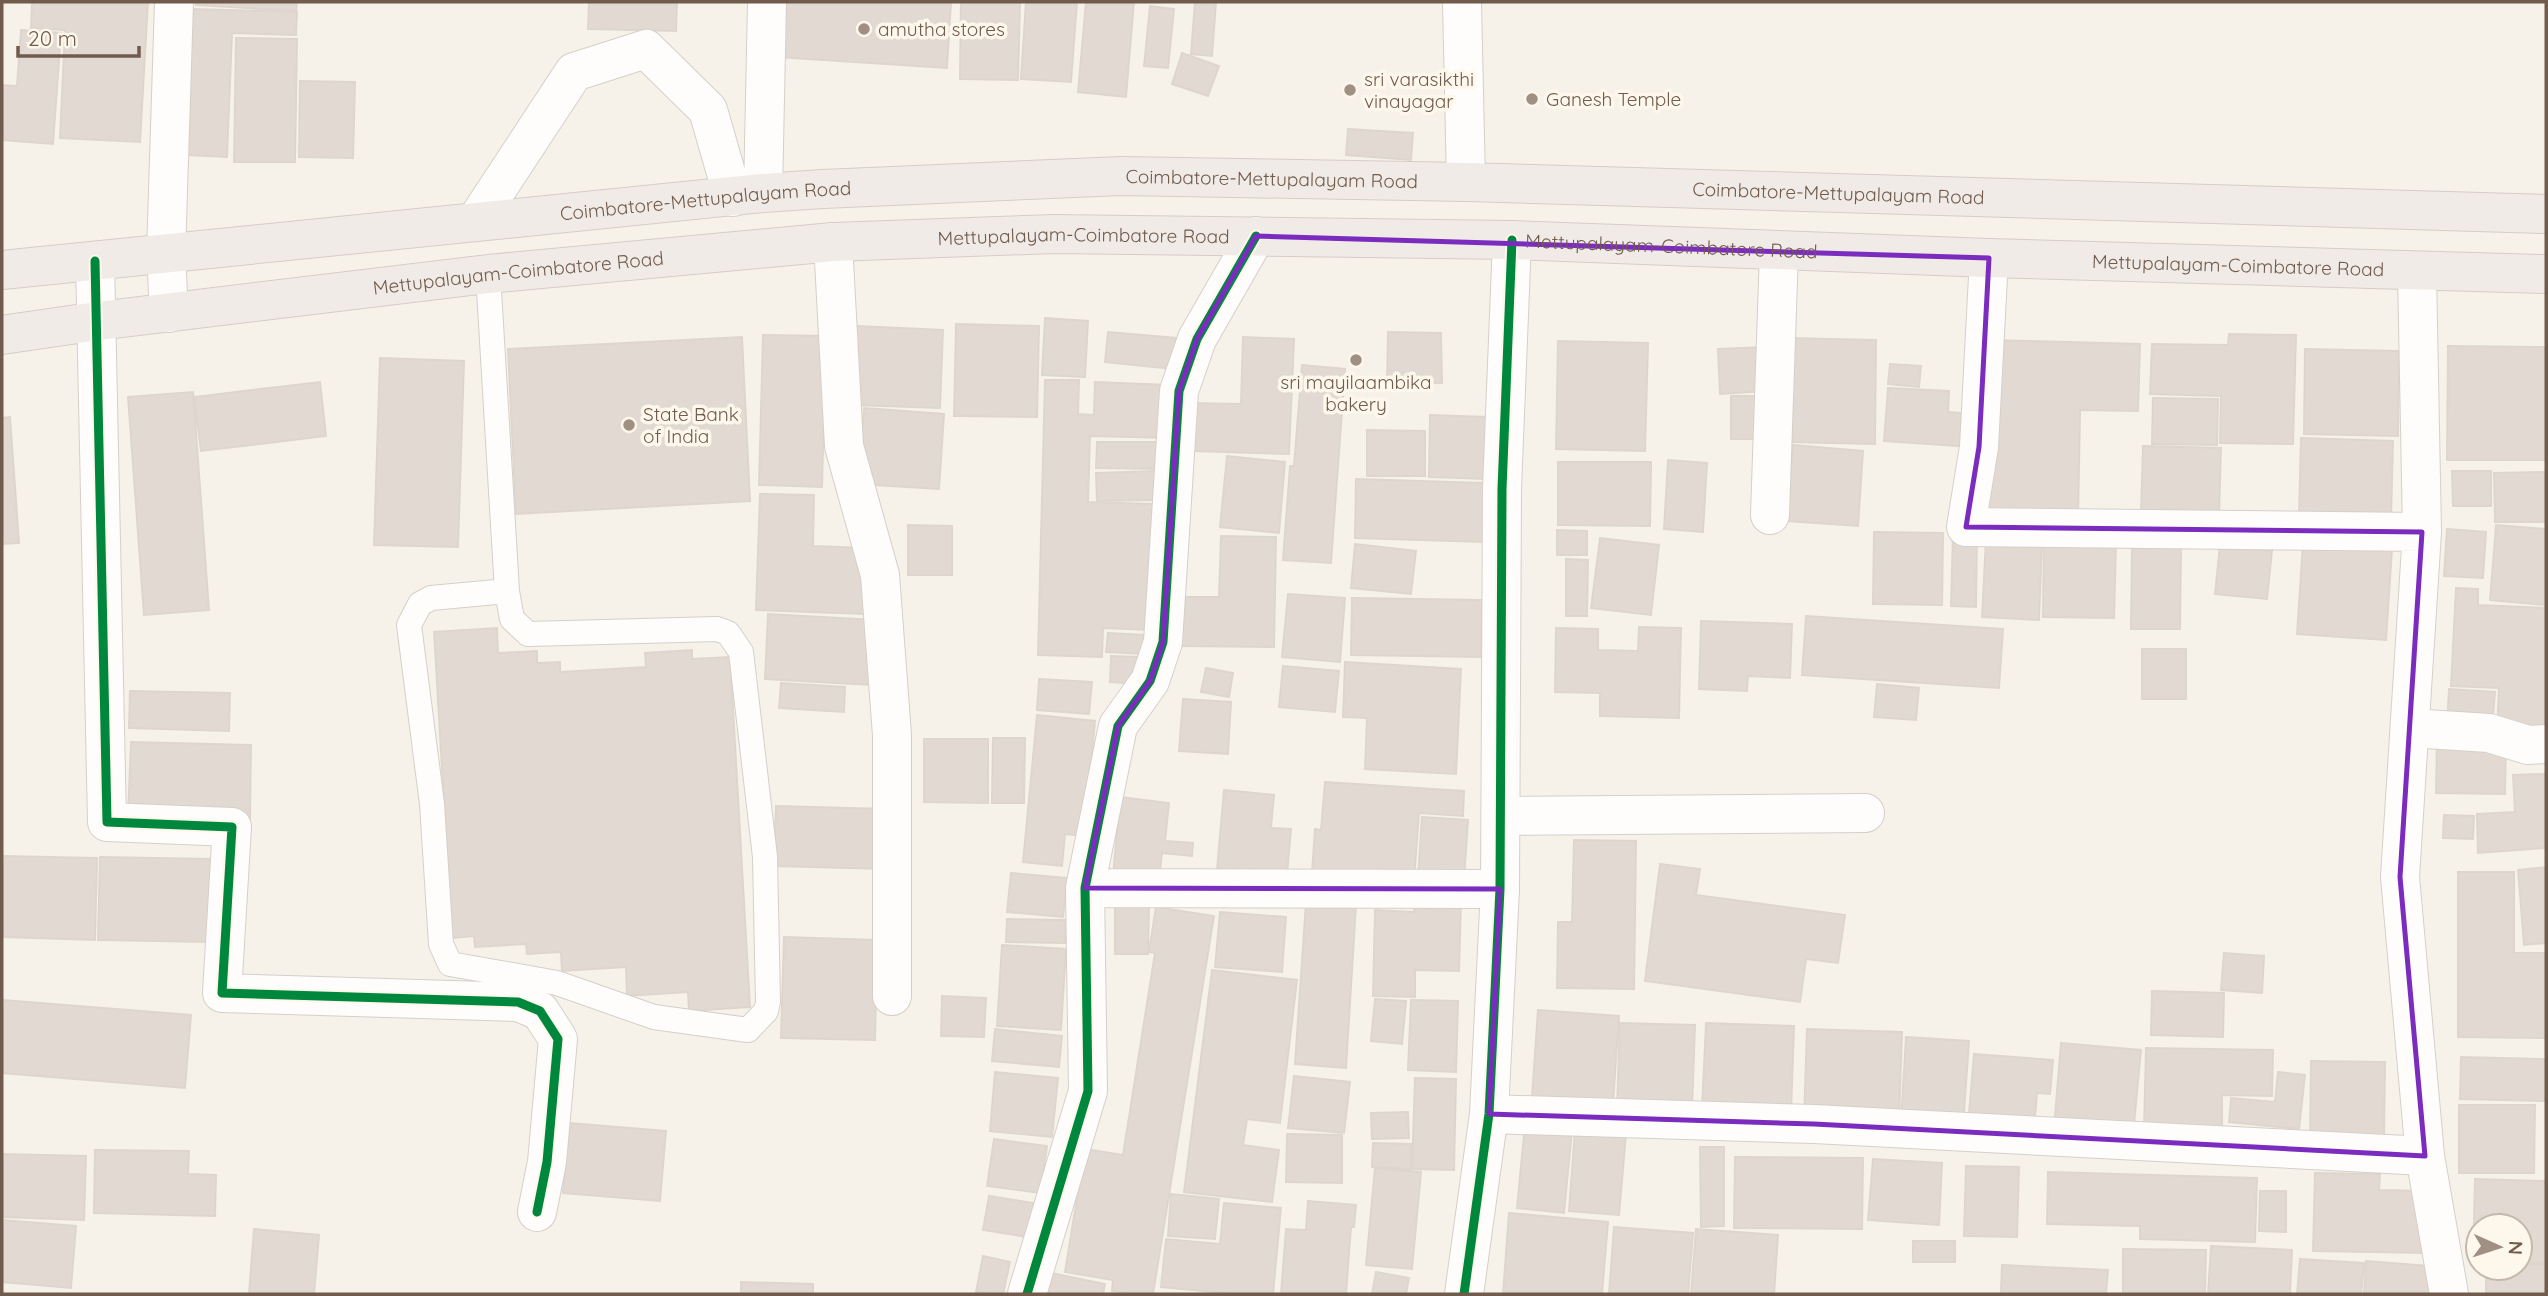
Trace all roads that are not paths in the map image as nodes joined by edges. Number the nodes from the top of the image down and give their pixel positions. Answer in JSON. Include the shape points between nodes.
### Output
{"nodes":[{"id":1,"x":174,"y":2,"type":"edge"},
{"id":2,"x":767,"y":2,"type":"edge"},
{"id":3,"x":1462,"y":2,"type":"edge"},
{"id":4,"x":1466,"y":182,"type":"junction"},
{"id":5,"x":748,"y":195,"type":"junction"},
{"id":6,"x":2546,"y":214,"type":"edge"},
{"id":7,"x":477,"y":221,"type":"junction"},
{"id":8,"x":1256,"y":236,"type":"junction"},
{"id":9,"x":1512,"y":240,"type":"junction"},
{"id":10,"x":833,"y":242,"type":"junction"},
{"id":11,"x":1779,"y":251,"type":"junction"},
{"id":12,"x":166,"y":254,"type":"junction"},
{"id":13,"x":1989,"y":258,"type":"junction"},
{"id":14,"x":95,"y":261,"type":"junction"},
{"id":15,"x":2,"y":270,"type":"edge"},
{"id":16,"x":2417,"y":271,"type":"junction"},
{"id":17,"x":488,"y":274,"type":"junction"},
{"id":18,"x":2546,"y":274,"type":"edge"},
{"id":19,"x":169,"y":313,"type":"junction"},
{"id":20,"x":97,"y":321,"type":"junction"},
{"id":21,"x":2,"y":335,"type":"edge"},
{"id":22,"x":1770,"y":515,"type":"dead end"},
{"id":23,"x":2422,"y":532,"type":"junction"},
{"id":24,"x":507,"y":591,"type":"junction"},
{"id":25,"x":2410,"y":728,"type":"junction"},
{"id":26,"x":2546,"y":744,"type":"edge"},
{"id":27,"x":1865,"y":813,"type":"dead end"},
{"id":28,"x":1501,"y":816,"type":"junction"},
{"id":29,"x":1085,"y":888,"type":"junction"},
{"id":30,"x":1500,"y":888,"type":"junction"},
{"id":31,"x":892,"y":996,"type":"dead end"},
{"id":32,"x":1489,"y":1114,"type":"junction"},
{"id":33,"x":2425,"y":1156,"type":"junction"},
{"id":34,"x":537,"y":1212,"type":"dead end"},
{"id":35,"x":1027,"y":1294,"type":"edge"},
{"id":36,"x":1464,"y":1294,"type":"edge"},
{"id":37,"x":2449,"y":1294,"type":"edge"}],
"edges":[{"from":1,"to":12,"type":"street"},
{"from":2,"to":5,"type":"street"},
{"from":3,"to":4,"type":"street"},
{"from":4,"to":5,"type":"highway","name":"Coimbatore-Mettupalayam Road","via":[[1121,176]]},
{"from":4,"to":6,"type":"highway","name":"Coimbatore-Mettupalayam Road"},
{"from":5,"to":7,"type":"highway","name":"Coimbatore-Mettupalayam Road"},
{"from":5,"to":7,"type":"street","via":[[709,110],[646,49],[574,72]]},
{"from":7,"to":12,"type":"highway","name":"Coimbatore-Mettupalayam Road"},
{"from":8,"to":9,"type":"highway","name":"Mettupalayam-Coimbatore Road"},
{"from":8,"to":10,"type":"highway","name":"Mettupalayam-Coimbatore Road","via":[[1054,234]]},
{"from":8,"to":29,"type":"street","via":[[1197,340],[1179,391],[1163,642],[1150,681],[1118,726]]},
{"from":9,"to":11,"type":"highway","name":"Mettupalayam-Coimbatore Road"},
{"from":9,"to":28,"type":"street","via":[[1502,489]]},
{"from":10,"to":17,"type":"highway","name":"Mettupalayam-Coimbatore Road"},
{"from":10,"to":31,"type":"street","via":[[844,446],[880,575],[892,735]]},
{"from":11,"to":13,"type":"highway","name":"Mettupalayam-Coimbatore Road"},
{"from":11,"to":22,"type":"street"},
{"from":12,"to":14,"type":"highway","name":"Coimbatore-Mettupalayam Road"},
{"from":12,"to":19,"type":"street"},
{"from":13,"to":16,"type":"highway","name":"Mettupalayam-Coimbatore Road"},
{"from":13,"to":23,"type":"street","via":[[1979,447],[1966,527]]},
{"from":14,"to":15,"type":"highway","name":"Coimbatore-Mettupalayam Road"},
{"from":14,"to":20,"type":"street"},
{"from":16,"to":18,"type":"highway","name":"Mettupalayam-Coimbatore Road"},
{"from":16,"to":23,"type":"street"},
{"from":17,"to":19,"type":"highway","name":"Mettupalayam-Coimbatore Road"},
{"from":17,"to":24,"type":"lane"},
{"from":19,"to":20,"type":"highway","name":"Mettupalayam-Coimbatore Road"},
{"from":20,"to":21,"type":"highway","name":"Mettupalayam-Coimbatore Road"},
{"from":20,"to":34,"type":"street","via":[[107,822],[232,827],[222,993],[518,1002],[540,1011],[558,1040],[547,1162]]},
{"from":23,"to":25,"type":"street"},
{"from":24,"to":24,"type":"lane","via":[[512,619],[528,634],[717,629],[736,642],[741,652],[765,857],[768,1002],[766,1011],[748,1030],[654,1017],[557,983],[450,964],[441,944],[432,804],[409,625],[420,604],[431,598]]},
{"from":25,"to":26,"type":"street","via":[[2489,733],[2528,745]]},
{"from":25,"to":33,"type":"street","via":[[2400,877]]},
{"from":27,"to":28,"type":"street"},
{"from":28,"to":30,"type":"street"},
{"from":29,"to":30,"type":"street"},
{"from":29,"to":35,"type":"street","via":[[1088,1091]]},
{"from":30,"to":32,"type":"street"},
{"from":32,"to":33,"type":"street","via":[[1814,1124]]},
{"from":32,"to":36,"type":"street"},
{"from":33,"to":37,"type":"street"}]}
